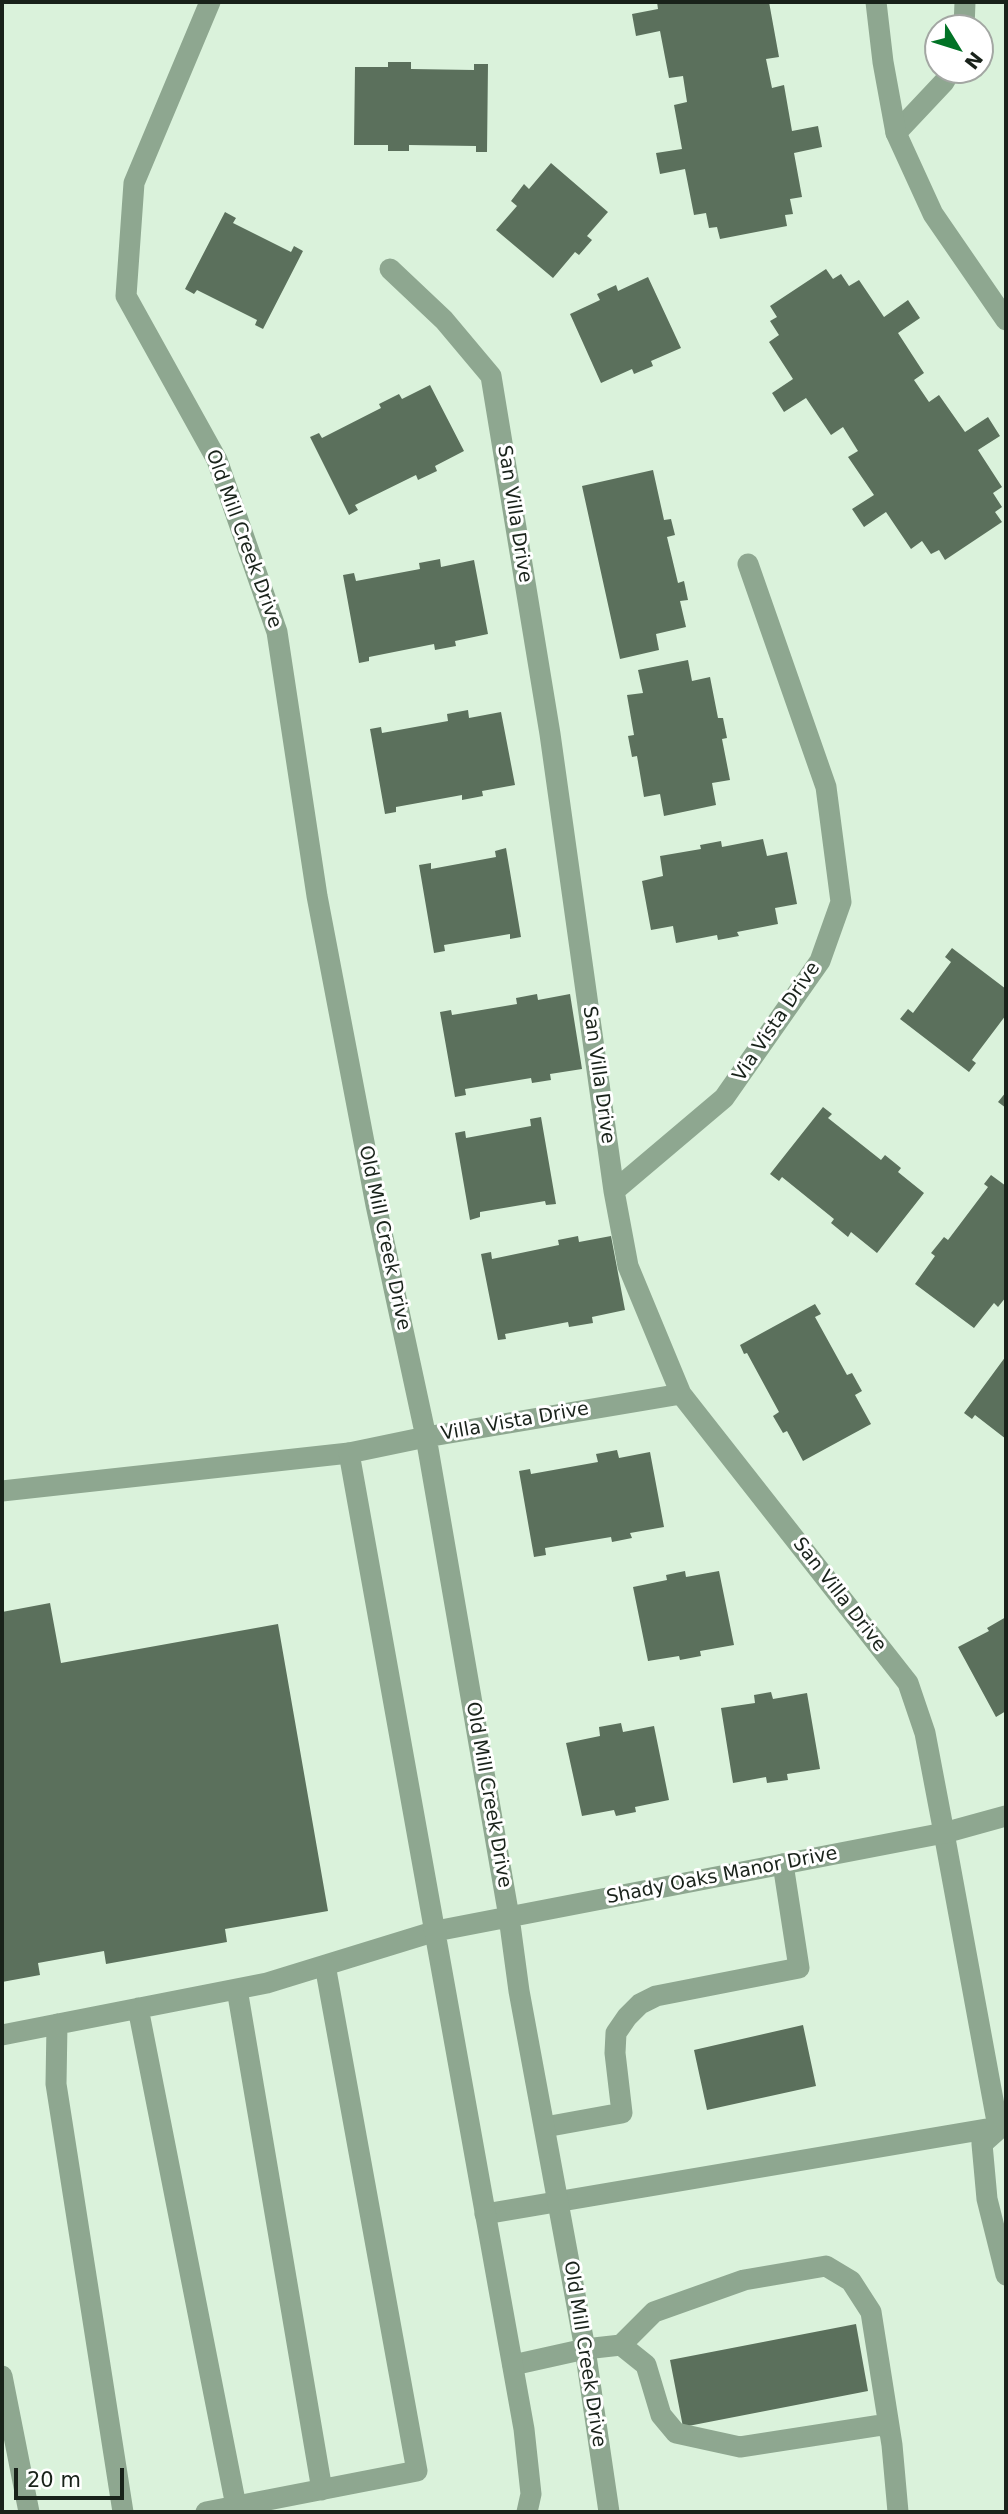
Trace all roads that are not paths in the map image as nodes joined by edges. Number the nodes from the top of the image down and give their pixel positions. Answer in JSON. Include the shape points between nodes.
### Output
{"nodes":[{"id":1,"x":210,"y":2,"type":"edge"},
{"id":2,"x":876,"y":2,"type":"edge"},
{"id":3,"x":942,"y":84,"type":"edge"},
{"id":4,"x":896,"y":133,"type":"junction"},
{"id":5,"x":390,"y":269,"type":"dead end"},
{"id":6,"x":1006,"y":320,"type":"edge"},
{"id":7,"x":748,"y":564,"type":"dead end"},
{"id":8,"x":614,"y":1191,"type":"junction"},
{"id":9,"x":681,"y":1394,"type":"junction"},
{"id":10,"x":426,"y":1437,"type":"junction"},
{"id":11,"x":349,"y":1453,"type":"junction"},
{"id":12,"x":2,"y":1491,"type":"edge"},
{"id":13,"x":1006,"y":1816,"type":"edge"},
{"id":14,"x":944,"y":1833,"type":"junction"},
{"id":15,"x":783,"y":1864,"type":"junction"},
{"id":16,"x":509,"y":1917,"type":"junction"},
{"id":17,"x":436,"y":1931,"type":"junction"},
{"id":18,"x":325,"y":1965,"type":"junction"},
{"id":19,"x":237,"y":1989,"type":"junction"},
{"id":20,"x":138,"y":2008,"type":"junction"},
{"id":21,"x":57,"y":2024,"type":"junction"},
{"id":22,"x":2,"y":2035,"type":"edge"},
{"id":23,"x":545,"y":2127,"type":"junction"},
{"id":24,"x":1002,"y":2127,"type":"edge"},
{"id":25,"x":558,"y":2201,"type":"junction"},
{"id":26,"x":485,"y":2214,"type":"junction"},
{"id":27,"x":1006,"y":2276,"type":"edge"},
{"id":28,"x":621,"y":2345,"type":"junction"},
{"id":29,"x":585,"y":2349,"type":"junction"},
{"id":30,"x":513,"y":2365,"type":"junction"},
{"id":31,"x":2,"y":2376,"type":"edge"},
{"id":32,"x":888,"y":2424,"type":"junction"},
{"id":33,"x":322,"y":2490,"type":"junction"},
{"id":34,"x":236,"y":2506,"type":"junction"},
{"id":35,"x":29,"y":2512,"type":"edge"},
{"id":36,"x":123,"y":2512,"type":"edge"},
{"id":37,"x":206,"y":2512,"type":"edge"},
{"id":38,"x":527,"y":2512,"type":"edge"},
{"id":39,"x":609,"y":2512,"type":"edge"},
{"id":40,"x":898,"y":2512,"type":"edge"}],
"edges":[{"from":1,"to":10,"type":"street","name":"Old Mill Creek Drive","via":[[134,183],[126,296],[217,460],[277,632],[320,910]]},
{"from":2,"to":4,"type":"street"},
{"from":3,"to":4,"type":"street"},
{"from":4,"to":6,"type":"street","via":[[933,214]]},
{"from":5,"to":8,"type":"street","name":"San Villa Drive","via":[[444,320],[491,376],[550,734]]},
{"from":7,"to":8,"type":"street","name":"Via Vista Drive","via":[[826,788],[841,902],[820,961],[724,1098]]},
{"from":8,"to":9,"type":"street","name":"San Villa Drive","via":[[628,1266]]},
{"from":9,"to":10,"type":"street","name":"Villa Vista Drive"},
{"from":9,"to":14,"type":"street","name":"San Villa Drive","via":[[908,1683],[925,1733]]},
{"from":10,"to":11,"type":"street","name":"Villa Vista Drive"},
{"from":10,"to":16,"type":"street","name":"Old Mill Creek Drive"},
{"from":11,"to":12,"type":"street","name":"Villa Vista Drive"},
{"from":11,"to":17,"type":"street"},
{"from":13,"to":14,"type":"street","name":"Shady Oaks Manor Drive"},
{"from":14,"to":15,"type":"street","name":"Shady Oaks Manor Drive"},
{"from":14,"to":24,"type":"street","name":"San Villa Drive"},
{"from":15,"to":16,"type":"street","name":"Shady Oaks Manor Drive"},
{"from":15,"to":23,"type":"street","via":[[799,1968],[656,1996],[640,2004],[616,2033],[622,2113]]},
{"from":16,"to":17,"type":"street","name":"Shady Oaks Manor Drive"},
{"from":16,"to":23,"type":"street","name":"Old Mill Creek Drive"},
{"from":17,"to":18,"type":"street","name":"Shady Oaks Manor Drive"},
{"from":17,"to":26,"type":"street"},
{"from":18,"to":19,"type":"street","name":"Shady Oaks Manor Drive"},
{"from":18,"to":33,"type":"street","via":[[417,2471]]},
{"from":19,"to":20,"type":"street","name":"Shady Oaks Manor Drive"},
{"from":19,"to":33,"type":"street"},
{"from":20,"to":21,"type":"street","name":"Shady Oaks Manor Drive"},
{"from":20,"to":34,"type":"street"},
{"from":21,"to":22,"type":"street","name":"Shady Oaks Manor Drive"},
{"from":21,"to":36,"type":"street","via":[[56,2084]]},
{"from":23,"to":25,"type":"street","name":"Old Mill Creek Drive"},
{"from":24,"to":25,"type":"street"},
{"from":24,"to":27,"type":"street","via":[[982,2144],[988,2199]]},
{"from":25,"to":26,"type":"street"},
{"from":25,"to":29,"type":"street","name":"Old Mill Creek Drive"},
{"from":26,"to":30,"type":"street"},
{"from":28,"to":29,"type":"street"},
{"from":28,"to":32,"type":"street","via":[[646,2365],[661,2415],[676,2433],[740,2447]]},
{"from":28,"to":32,"type":"street","via":[[654,2312],[744,2280],[827,2266],[851,2281],[871,2312]]},
{"from":29,"to":30,"type":"street"},
{"from":29,"to":39,"type":"street","name":"Old Mill Creek Drive"},
{"from":30,"to":38,"type":"street","via":[[531,2494]]},
{"from":31,"to":35,"type":"street"},
{"from":32,"to":40,"type":"street"},
{"from":33,"to":34,"type":"street"},
{"from":34,"to":37,"type":"street"}]}
